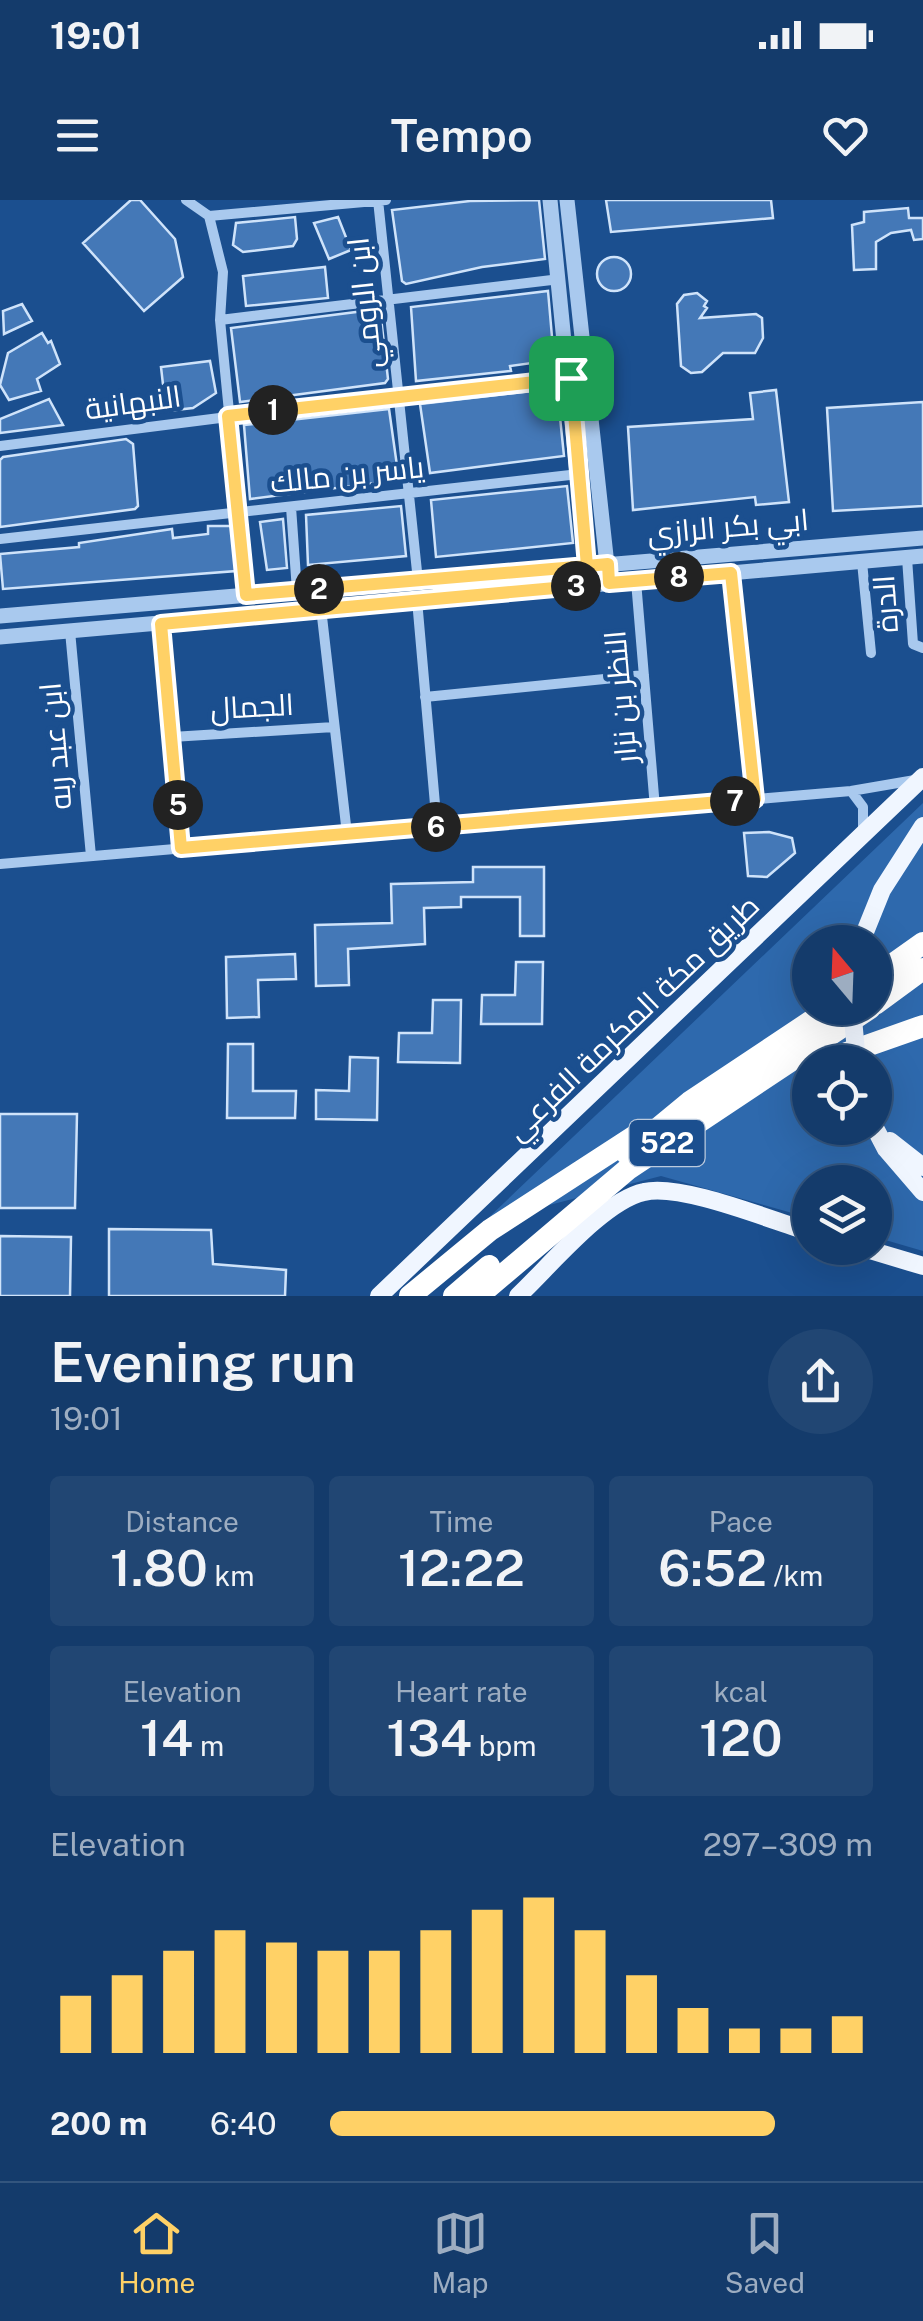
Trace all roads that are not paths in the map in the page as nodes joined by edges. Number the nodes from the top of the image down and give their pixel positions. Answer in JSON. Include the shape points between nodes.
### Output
{"nodes":[{"id":1,"x":186,"y":200,"type":"edge"},
{"id":2,"x":378,"y":200,"type":"edge"},
{"id":3,"x":386,"y":200,"type":"edge"},
{"id":4,"x":550,"y":200,"type":"edge"},
{"id":5,"x":567,"y":200,"type":"edge"},
{"id":6,"x":315,"y":204,"type":"edge"},
{"id":7,"x":208,"y":216,"type":"junction"},
{"id":8,"x":560,"y":279,"type":"junction"},
{"id":9,"x":389,"y":299,"type":"junction"},
{"id":10,"x":220,"y":320,"type":"junction"},
{"id":11,"x":571,"y":378,"type":"junction"},
{"id":12,"x":400,"y":395,"type":"junction"},
{"id":13,"x":228,"y":416,"type":"junction"},
{"id":14,"x":0,"y":446,"type":"edge"},
{"id":15,"x":580,"y":474,"type":"junction"},
{"id":16,"x":409,"y":494,"type":"junction"},
{"id":17,"x":291,"y":507,"type":"junction"},
{"id":18,"x":237,"y":513,"type":"junction"},
{"id":19,"x":923,"y":538,"type":"edge"},
{"id":20,"x":0,"y":539,"type":"edge"},
{"id":21,"x":915,"y":557,"type":"edge"},
{"id":22,"x":862,"y":562,"type":"junction"},
{"id":23,"x":608,"y":564,"type":"junction"},
{"id":24,"x":587,"y":566,"type":"junction"},
{"id":25,"x":731,"y":573,"type":"junction"},
{"id":26,"x":418,"y":580,"type":"junction"},
{"id":27,"x":636,"y":581,"type":"junction"},
{"id":28,"x":609,"y":583,"type":"junction"},
{"id":29,"x":588,"y":585,"type":"junction"},
{"id":30,"x":296,"y":591,"type":"junction"},
{"id":31,"x":246,"y":595,"type":"junction"},
{"id":32,"x":416,"y":600,"type":"junction"},
{"id":33,"x":321,"y":608,"type":"junction"},
{"id":34,"x":0,"y":616,"type":"edge"},
{"id":35,"x":161,"y":624,"type":"junction"},
{"id":36,"x":70,"y":630,"type":"junction"},
{"id":37,"x":0,"y":637,"type":"edge"},
{"id":38,"x":919,"y":647,"type":"edge"},
{"id":39,"x":871,"y":653,"type":"dead end"},
{"id":40,"x":644,"y":675,"type":"junction"},
{"id":41,"x":425,"y":697,"type":"junction"},
{"id":42,"x":334,"y":727,"type":"junction"},
{"id":43,"x":172,"y":737,"type":"junction"},
{"id":44,"x":922,"y":778,"type":"edge"},
{"id":45,"x":850,"y":791,"type":"junction"},
{"id":46,"x":755,"y":799,"type":"junction"},
{"id":47,"x":655,"y":808,"type":"junction"},
{"id":48,"x":437,"y":826,"type":"junction"},
{"id":49,"x":923,"y":826,"type":"edge"},
{"id":50,"x":346,"y":834,"type":"junction"},
{"id":51,"x":858,"y":840,"type":"junction"},
{"id":52,"x":181,"y":848,"type":"junction"},
{"id":53,"x":0,"y":850,"type":"edge"},
{"id":54,"x":91,"y":856,"type":"junction"},
{"id":55,"x":1,"y":864,"type":"edge"},
{"id":56,"x":868,"y":925,"type":"edge"},
{"id":57,"x":923,"y":943,"type":"edge"},
{"id":58,"x":892,"y":964,"type":"edge"},
{"id":59,"x":923,"y":968,"type":"edge"},
{"id":60,"x":892,"y":991,"type":"edge"},
{"id":61,"x":805,"y":1025,"type":"edge"},
{"id":62,"x":843,"y":1025,"type":"edge"},
{"id":63,"x":923,"y":1026,"type":"edge"},
{"id":64,"x":869,"y":1045,"type":"edge"},
{"id":65,"x":764,"y":1052,"type":"junction"},
{"id":66,"x":792,"y":1071,"type":"edge"},
{"id":67,"x":754,"y":1083,"type":"junction"},
{"id":68,"x":892,"y":1142,"type":"edge"},
{"id":69,"x":884,"y":1145,"type":"edge"},
{"id":70,"x":923,"y":1167,"type":"edge"},
{"id":71,"x":923,"y":1192,"type":"edge"},
{"id":72,"x":792,"y":1227,"type":"edge"},
{"id":73,"x":522,"y":1256,"type":"junction"},
{"id":74,"x":892,"y":1257,"type":"edge"},
{"id":75,"x":923,"y":1266,"type":"edge"},
{"id":76,"x":379,"y":1296,"type":"edge"},
{"id":77,"x":410,"y":1296,"type":"edge"},
{"id":78,"x":454,"y":1296,"type":"edge"},
{"id":79,"x":478,"y":1296,"type":"edge"},
{"id":80,"x":486,"y":1296,"type":"edge"},
{"id":81,"x":518,"y":1296,"type":"edge"}],
"edges":[{"from":1,"to":7,"type":"street"},
{"from":2,"to":3,"type":"street"},
{"from":2,"to":6,"type":"street"},
{"from":2,"to":9,"type":"street","name":"ابن الرومي"},
{"from":4,"to":8,"type":"street"},
{"from":5,"to":23,"type":"street"},
{"from":6,"to":7,"type":"street"},
{"from":7,"to":10,"type":"street","via":[[222,260]]},
{"from":8,"to":9,"type":"street"},
{"from":8,"to":11,"type":"street"},
{"from":9,"to":10,"type":"street"},
{"from":9,"to":12,"type":"street","name":"ابن الرومي"},
{"from":10,"to":13,"type":"street"},
{"from":11,"to":12,"type":"street","name":"النبهانية"},
{"from":11,"to":15,"type":"street"},
{"from":12,"to":13,"type":"street","name":"النبهانية"},
{"from":12,"to":16,"type":"street","name":"ابن الرومي"},
{"from":13,"to":14,"type":"street","name":"النبهانية"},
{"from":13,"to":18,"type":"street"},
{"from":15,"to":16,"type":"street","name":"ياسر بن مالك"},
{"from":15,"to":24,"type":"street"},
{"from":16,"to":17,"type":"street","name":"ياسر بن مالك"},
{"from":16,"to":26,"type":"street","name":"ابن الرومي"},
{"from":17,"to":18,"type":"street","name":"ياسر بن مالك"},
{"from":17,"to":30,"type":"street"},
{"from":18,"to":20,"type":"street","name":"ياسر بن مالك"},
{"from":18,"to":31,"type":"street"},
{"from":19,"to":23,"type":"street","name":"ابي بكر الرازي"},
{"from":21,"to":22,"type":"street","name":"ابي بكر الرازي"},
{"from":21,"to":38,"type":"street","name":"الدرة"},
{"from":22,"to":25,"type":"street","name":"ابي بكر الرازي"},
{"from":22,"to":39,"type":"street"},
{"from":23,"to":24,"type":"street","name":"ابي بكر الرازي"},
{"from":23,"to":28,"type":"street"},
{"from":24,"to":26,"type":"street","name":"ابي بكر الرازي"},
{"from":24,"to":29,"type":"street"},
{"from":25,"to":27,"type":"street","name":"ابي بكر الرازي"},
{"from":25,"to":46,"type":"street"},
{"from":26,"to":30,"type":"street","name":"ابي بكر الرازي"},
{"from":27,"to":28,"type":"street","name":"ابي بكر الرازي"},
{"from":27,"to":40,"type":"street","name":"النظر بن نزار"},
{"from":28,"to":29,"type":"street","name":"ابي بكر الرازي"},
{"from":29,"to":32,"type":"street","name":"ابي بكر الرازي"},
{"from":30,"to":31,"type":"street","name":"ابي بكر الرازي"},
{"from":31,"to":34,"type":"street","name":"ابي بكر الرازي"},
{"from":32,"to":33,"type":"street","name":"ابي بكر الرازي"},
{"from":32,"to":41,"type":"street"},
{"from":33,"to":35,"type":"street","name":"ابي بكر الرازي"},
{"from":33,"to":42,"type":"street"},
{"from":35,"to":36,"type":"street","name":"ابي بكر الرازي"},
{"from":35,"to":43,"type":"street"},
{"from":36,"to":37,"type":"street","name":"ابي بكر الرازي"},
{"from":36,"to":54,"type":"street","name":"ابن عبد ربه"},
{"from":40,"to":41,"type":"street"},
{"from":40,"to":47,"type":"street","name":"النظر بن نزار"},
{"from":41,"to":48,"type":"street"},
{"from":42,"to":43,"type":"street","name":"الجمال"},
{"from":42,"to":50,"type":"street"},
{"from":43,"to":52,"type":"street"},
{"from":44,"to":45,"type":"street"},
{"from":44,"to":51,"type":"main road","name":"طريق مكة المكرمة الفرعي"},
{"from":45,"to":46,"type":"street"},
{"from":45,"to":51,"type":"street","via":[[865,814]]},
{"from":46,"to":47,"type":"street"},
{"from":47,"to":48,"type":"street"},
{"from":48,"to":50,"type":"street"},
{"from":49,"to":56,"type":"main road"},
{"from":50,"to":52,"type":"street"},
{"from":51,"to":76,"type":"main road","name":"طريق مكة المكرمة الفرعي"},
{"from":52,"to":54,"type":"street"},
{"from":53,"to":55,"type":"street"},
{"from":54,"to":55,"type":"street"},
{"from":57,"to":58,"type":"highway"},
{"from":59,"to":60,"type":"highway","number":"522"},
{"from":61,"to":65,"type":"highway","number":"522"},
{"from":62,"to":67,"type":"highway","number":"522"},
{"from":63,"to":64,"type":"highway"},
{"from":65,"to":77,"type":"highway","via":[[490,1230]]},
{"from":65,"to":78,"type":"highway","number":"522","via":[[690,1102]]},
{"from":66,"to":67,"type":"highway"},
{"from":67,"to":73,"type":"highway","number":"522","via":[[628,1170]]},
{"from":68,"to":70,"type":"main road"},
{"from":69,"to":71,"type":"main road"},
{"from":72,"to":81,"type":"main road","via":[[669,1189],[642,1192],[614,1205]]},
{"from":73,"to":79,"type":"highway","number":"522"},
{"from":73,"to":80,"type":"highway"},
{"from":74,"to":75,"type":"main road"}]}
